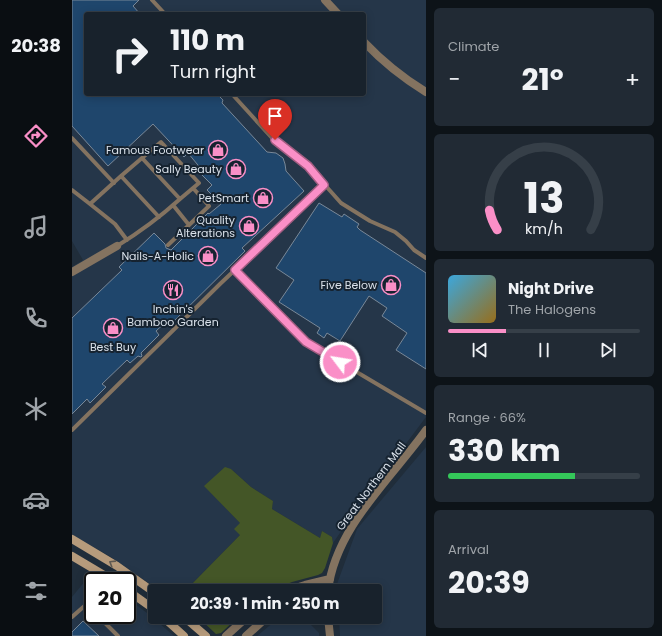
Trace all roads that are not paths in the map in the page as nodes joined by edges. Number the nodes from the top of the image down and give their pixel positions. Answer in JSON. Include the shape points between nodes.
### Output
{"nodes":[{"id":1,"x":152,"y":0,"type":"edge"},
{"id":2,"x":325,"y":0,"type":"edge"},
{"id":3,"x":163,"y":12,"type":"edge"},
{"id":4,"x":336,"y":12,"type":"edge"},
{"id":5,"x":366,"y":44,"type":"edge"},
{"id":6,"x":426,"y":92,"type":"edge"},
{"id":7,"x":234,"y":96,"type":"edge"},
{"id":8,"x":72,"y":138,"type":"edge"},
{"id":9,"x":142,"y":158,"type":"junction"},
{"id":10,"x":121,"y":176,"type":"junction"},
{"id":11,"x":114,"y":183,"type":"junction"},
{"id":12,"x":324,"y":185,"type":"junction"},
{"id":13,"x":193,"y":188,"type":"junction"},
{"id":14,"x":72,"y":190,"type":"edge"},
{"id":15,"x":180,"y":199,"type":"junction"},
{"id":16,"x":90,"y":204,"type":"junction"},
{"id":17,"x":173,"y":205,"type":"junction"},
{"id":18,"x":159,"y":217,"type":"junction"},
{"id":19,"x":189,"y":225,"type":"junction"},
{"id":20,"x":127,"y":240,"type":"junction"},
{"id":21,"x":168,"y":245,"type":"dead end"},
{"id":22,"x":117,"y":246,"type":"joint"},
{"id":23,"x":426,"y":258,"type":"edge"},
{"id":24,"x":235,"y":270,"type":"junction"},
{"id":25,"x":72,"y":272,"type":"edge"},
{"id":26,"x":426,"y":413,"type":"edge"},
{"id":27,"x":72,"y":430,"type":"edge"},
{"id":28,"x":426,"y":430,"type":"edge"},
{"id":29,"x":72,"y":539,"type":"edge"},
{"id":30,"x":72,"y":556,"type":"edge"},
{"id":31,"x":95,"y":572,"type":"edge"},
{"id":32,"x":330,"y":579,"type":"junction"},
{"id":33,"x":309,"y":584,"type":"edge"},
{"id":34,"x":329,"y":584,"type":"edge"},
{"id":35,"x":148,"y":588,"type":"edge"},
{"id":36,"x":136,"y":596,"type":"edge"},
{"id":37,"x":148,"y":605,"type":"edge"},
{"id":38,"x":84,"y":607,"type":"edge"},
{"id":39,"x":72,"y":617,"type":"edge"},
{"id":40,"x":106,"y":624,"type":"edge"},
{"id":41,"x":171,"y":624,"type":"edge"},
{"id":42,"x":192,"y":624,"type":"edge"},
{"id":43,"x":239,"y":624,"type":"edge"},
{"id":44,"x":259,"y":624,"type":"edge"},
{"id":45,"x":329,"y":624,"type":"edge"},
{"id":46,"x":118,"y":636,"type":"edge"},
{"id":47,"x":184,"y":636,"type":"edge"},
{"id":48,"x":206,"y":636,"type":"edge"},
{"id":49,"x":226,"y":636,"type":"edge"},
{"id":50,"x":246,"y":636,"type":"edge"},
{"id":51,"x":330,"y":636,"type":"edge"}],
"edges":[{"from":1,"to":3,"type":"lane"},
{"from":2,"to":4,"type":"street"},
{"from":5,"to":6,"type":"street","via":[[395,71]]},
{"from":7,"to":12,"type":"lane","via":[[275,140],[308,166]]},
{"from":8,"to":11,"type":"lane"},
{"from":9,"to":10,"type":"lane"},
{"from":9,"to":13,"type":"lane","via":[[161,142],[199,182]]},
{"from":9,"to":15,"type":"lane"},
{"from":10,"to":11,"type":"lane"},
{"from":10,"to":18,"type":"lane"},
{"from":11,"to":16,"type":"lane"},
{"from":12,"to":23,"type":"lane","via":[[341,203],[370,221],[395,232]]},
{"from":12,"to":24,"type":"lane"},
{"from":13,"to":15,"type":"lane"},
{"from":13,"to":19,"type":"lane","via":[[209,206]]},
{"from":14,"to":16,"type":"lane"},
{"from":15,"to":17,"type":"lane"},
{"from":16,"to":20,"type":"lane","via":[[115,224]]},
{"from":17,"to":18,"type":"lane"},
{"from":17,"to":19,"type":"lane"},
{"from":18,"to":20,"type":"lane"},
{"from":19,"to":21,"type":"lane"},
{"from":20,"to":22,"type":"lane"},
{"from":22,"to":25,"type":"street"},
{"from":24,"to":26,"type":"lane","via":[[306,342]]},
{"from":24,"to":27,"type":"lane"},
{"from":28,"to":32,"type":"street","name":"Great Northern Mall","via":[[354,524],[338,552]]},
{"from":35,"to":29,"type":"street","one_way":true},
{"from":30,"to":31,"type":"street"},
{"from":32,"to":33,"type":"street"},
{"from":32,"to":34,"type":"street","name":"Great Northern Mall"},
{"from":36,"to":37,"type":"street"},
{"from":38,"to":39,"type":"lane"},
{"from":40,"to":46,"type":"lane"},
{"from":41,"to":47,"type":"street"},
{"from":42,"to":48,"type":"street"},
{"from":43,"to":49,"type":"street"},
{"from":44,"to":50,"type":"street"},
{"from":45,"to":51,"type":"street"}]}
